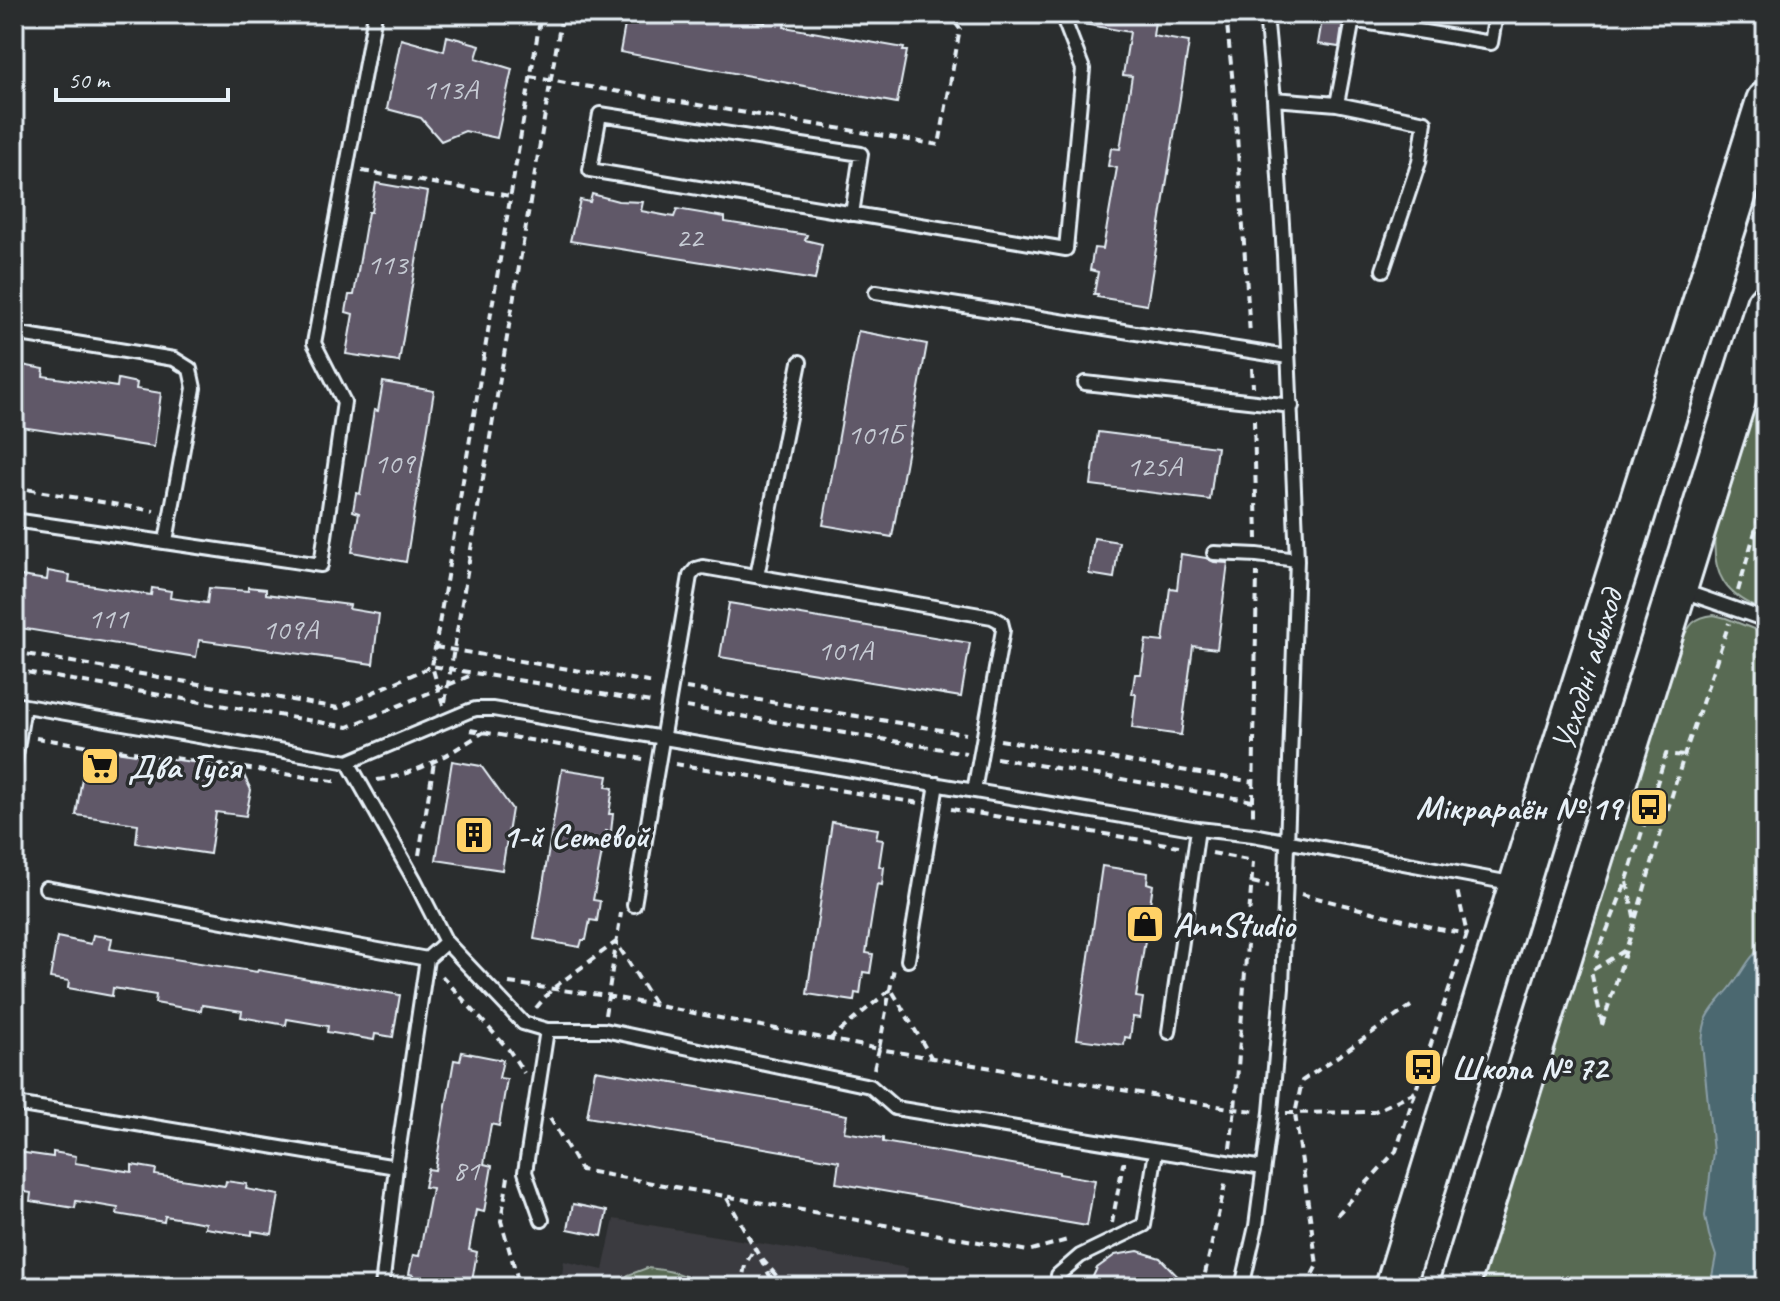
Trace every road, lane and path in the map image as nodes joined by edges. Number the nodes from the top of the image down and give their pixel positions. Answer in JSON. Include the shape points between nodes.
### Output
{"nodes":[{"id":1,"x":375,"y":14,"type":"edge"},
{"id":2,"x":541,"y":14,"type":"edge"},
{"id":3,"x":562,"y":14,"type":"edge"},
{"id":4,"x":949,"y":14,"type":"edge"},
{"id":5,"x":1065,"y":14,"type":"edge"},
{"id":6,"x":1266,"y":14,"type":"edge"},
{"id":7,"x":1496,"y":14,"type":"edge"},
{"id":8,"x":1353,"y":17,"type":"edge"},
{"id":9,"x":530,"y":77,"type":"junction"},
{"id":10,"x":551,"y":81,"type":"junction"},
{"id":11,"x":1274,"y":99,"type":"junction"},
{"id":12,"x":1766,"y":101,"type":"edge"},
{"id":13,"x":1337,"y":104,"type":"junction"},
{"id":14,"x":347,"y":168,"type":"junction"},
{"id":15,"x":510,"y":196,"type":"junction"},
{"id":16,"x":852,"y":214,"type":"junction"},
{"id":17,"x":1383,"y":270,"type":"dead end"},
{"id":18,"x":876,"y":292,"type":"dead end"},
{"id":19,"x":1766,"y":304,"type":"edge"},
{"id":20,"x":14,"y":333,"type":"edge"},
{"id":21,"x":1288,"y":357,"type":"junction"},
{"id":22,"x":800,"y":362,"type":"dead end"},
{"id":23,"x":1085,"y":383,"type":"dead end"},
{"id":24,"x":1292,"y":406,"type":"junction"},
{"id":25,"x":14,"y":487,"type":"edge"},
{"id":26,"x":1766,"y":493,"type":"edge"},
{"id":27,"x":171,"y":514,"type":"junction"},
{"id":28,"x":14,"y":520,"type":"edge"},
{"id":29,"x":166,"y":541,"type":"junction"},
{"id":30,"x":1214,"y":553,"type":"dead end"},
{"id":31,"x":1297,"y":560,"type":"junction"},
{"id":32,"x":757,"y":576,"type":"junction"},
{"id":33,"x":1676,"y":588,"type":"junction"},
{"id":34,"x":1737,"y":598,"type":"dead end"},
{"id":35,"x":1730,"y":619,"type":"dead end"},
{"id":36,"x":1766,"y":620,"type":"edge"},
{"id":37,"x":435,"y":647,"type":"junction"},
{"id":38,"x":454,"y":650,"type":"junction"},
{"id":39,"x":14,"y":652,"type":"edge"},
{"id":40,"x":432,"y":666,"type":"junction"},
{"id":41,"x":451,"y":669,"type":"junction"},
{"id":42,"x":14,"y":670,"type":"edge"},
{"id":43,"x":477,"y":673,"type":"junction"},
{"id":44,"x":448,"y":684,"type":"junction"},
{"id":45,"x":671,"y":685,"type":"junction"},
{"id":46,"x":438,"y":688,"type":"junction"},
{"id":47,"x":655,"y":703,"type":"dead end"},
{"id":48,"x":19,"y":705,"type":"edge"},
{"id":49,"x":677,"y":706,"type":"dead end"},
{"id":50,"x":463,"y":728,"type":"dead end"},
{"id":51,"x":484,"y":732,"type":"junction"},
{"id":52,"x":20,"y":735,"type":"junction"},
{"id":53,"x":976,"y":736,"type":"dead end"},
{"id":54,"x":662,"y":737,"type":"junction"},
{"id":55,"x":996,"y":739,"type":"dead end"},
{"id":56,"x":972,"y":754,"type":"dead end"},
{"id":57,"x":1684,"y":756,"type":"junction"},
{"id":58,"x":993,"y":757,"type":"dead end"},
{"id":59,"x":658,"y":761,"type":"junction"},
{"id":60,"x":348,"y":762,"type":"junction"},
{"id":61,"x":434,"y":762,"type":"junction"},
{"id":62,"x":14,"y":767,"type":"edge"},
{"id":63,"x":359,"y":782,"type":"junction"},
{"id":64,"x":1254,"y":782,"type":"dead end"},
{"id":65,"x":937,"y":784,"type":"junction"},
{"id":66,"x":974,"y":791,"type":"junction"},
{"id":67,"x":933,"y":806,"type":"junction"},
{"id":68,"x":1253,"y":826,"type":"dead end"},
{"id":69,"x":1198,"y":829,"type":"junction"},
{"id":70,"x":1288,"y":841,"type":"junction"},
{"id":71,"x":1196,"y":849,"type":"junction"},
{"id":72,"x":1627,"y":880,"type":"junction"},
{"id":73,"x":415,"y":881,"type":"junction"},
{"id":74,"x":1252,"y":882,"type":"junction"},
{"id":75,"x":1455,"y":883,"type":"dead end"},
{"id":76,"x":1519,"y":885,"type":"junction"},
{"id":77,"x":46,"y":888,"type":"dead end"},
{"id":78,"x":1275,"y":888,"type":"dead end"},
{"id":79,"x":1299,"y":894,"type":"dead end"},
{"id":80,"x":634,"y":905,"type":"dead end"},
{"id":81,"x":1635,"y":923,"type":"junction"},
{"id":82,"x":1467,"y":934,"type":"junction"},
{"id":83,"x":1480,"y":936,"type":"dead end"},
{"id":84,"x":446,"y":942,"type":"junction"},
{"id":85,"x":1628,"y":948,"type":"junction"},
{"id":86,"x":427,"y":959,"type":"junction"},
{"id":87,"x":908,"y":960,"type":"dead end"},
{"id":88,"x":1582,"y":968,"type":"dead end"},
{"id":89,"x":1591,"y":971,"type":"junction"},
{"id":90,"x":481,"y":979,"type":"junction"},
{"id":91,"x":552,"y":989,"type":"junction"},
{"id":92,"x":656,"y":1006,"type":"junction"},
{"id":93,"x":1411,"y":1006,"type":"dead end"},
{"id":94,"x":523,"y":1023,"type":"junction"},
{"id":95,"x":547,"y":1030,"type":"junction"},
{"id":96,"x":1169,"y":1032,"type":"dead end"},
{"id":97,"x":829,"y":1040,"type":"junction"},
{"id":98,"x":879,"y":1049,"type":"junction"},
{"id":99,"x":932,"y":1059,"type":"junction"},
{"id":100,"x":870,"y":1086,"type":"junction"},
{"id":101,"x":1415,"y":1092,"type":"junction"},
{"id":102,"x":537,"y":1096,"type":"junction"},
{"id":103,"x":16,"y":1104,"type":"edge"},
{"id":104,"x":1235,"y":1109,"type":"junction"},
{"id":105,"x":1259,"y":1111,"type":"dead end"},
{"id":106,"x":1281,"y":1113,"type":"dead end"},
{"id":107,"x":1295,"y":1114,"type":"junction"},
{"id":108,"x":1156,"y":1151,"type":"junction"},
{"id":109,"x":1229,"y":1154,"type":"dead end"},
{"id":110,"x":1153,"y":1165,"type":"junction"},
{"id":111,"x":396,"y":1167,"type":"junction"},
{"id":112,"x":1263,"y":1168,"type":"junction"},
{"id":113,"x":1226,"y":1172,"type":"dead end"},
{"id":114,"x":508,"y":1177,"type":"dead end"},
{"id":115,"x":727,"y":1197,"type":"junction"},
{"id":116,"x":1337,"y":1215,"type":"dead end"},
{"id":117,"x":542,"y":1220,"type":"dead end"},
{"id":118,"x":1104,"y":1228,"type":"dead end"},
{"id":119,"x":1083,"y":1236,"type":"dead end"},
{"id":120,"x":754,"y":1248,"type":"junction"},
{"id":121,"x":382,"y":1287,"type":"edge"},
{"id":122,"x":520,"y":1287,"type":"edge"},
{"id":123,"x":741,"y":1287,"type":"edge"},
{"id":124,"x":776,"y":1287,"type":"edge"},
{"id":125,"x":786,"y":1287,"type":"edge"},
{"id":126,"x":1057,"y":1287,"type":"edge"},
{"id":127,"x":1202,"y":1287,"type":"edge"},
{"id":128,"x":1242,"y":1287,"type":"edge"},
{"id":129,"x":1306,"y":1287,"type":"edge"},
{"id":130,"x":1395,"y":1287,"type":"edge"},
{"id":131,"x":1459,"y":1287,"type":"edge"}],
"edges":[{"from":1,"to":14,"type":"lane"},
{"from":2,"to":9,"type":"path"},
{"from":3,"to":10,"type":"path"},
{"from":4,"to":10,"type":"path","via":[[960,29],[939,145]]},
{"from":5,"to":16,"type":"lane","via":[[1083,69],[1066,249]]},
{"from":6,"to":11,"type":"lane"},
{"from":7,"to":8,"type":"lane","via":[[1491,43]]},
{"from":8,"to":13,"type":"lane"},
{"from":9,"to":10,"type":"path"},
{"from":9,"to":15,"type":"path"},
{"from":10,"to":38,"type":"path"},
{"from":11,"to":13,"type":"lane"},
{"from":11,"to":21,"type":"lane"},
{"from":12,"to":76,"type":"main road","name":"Усходні абыход"},
{"from":13,"to":17,"type":"lane","via":[[1425,122],[1419,162]]},
{"from":14,"to":15,"type":"path"},
{"from":14,"to":29,"type":"lane","via":[[314,343],[344,402],[321,565]]},
{"from":15,"to":37,"type":"path"},
{"from":16,"to":16,"type":"lane","via":[[590,170],[600,114],[861,154]]},
{"from":18,"to":21,"type":"lane"},
{"from":19,"to":33,"type":"main road","name":"Усходні абыход"},
{"from":20,"to":27,"type":"lane","via":[[174,359],[190,369],[194,388]]},
{"from":21,"to":24,"type":"lane"},
{"from":22,"to":32,"type":"lane"},
{"from":23,"to":24,"type":"lane"},
{"from":24,"to":31,"type":"lane"},
{"from":25,"to":27,"type":"path"},
{"from":26,"to":34,"type":"path"},
{"from":27,"to":29,"type":"lane"},
{"from":28,"to":29,"type":"lane"},
{"from":30,"to":31,"type":"lane"},
{"from":31,"to":70,"type":"lane"},
{"from":32,"to":45,"type":"lane","via":[[699,567],[690,576]]},
{"from":32,"to":66,"type":"lane","via":[[1001,622]]},
{"from":33,"to":36,"type":"lane"},
{"from":33,"to":131,"type":"main road","name":"Усходні абыход"},
{"from":35,"to":57,"type":"path"},
{"from":37,"to":38,"type":"path"},
{"from":37,"to":40,"type":"path"},
{"from":38,"to":41,"type":"path"},
{"from":38,"to":45,"type":"path"},
{"from":39,"to":40,"type":"path","via":[[338,708]]},
{"from":40,"to":41,"type":"path"},
{"from":40,"to":46,"type":"path"},
{"from":41,"to":43,"type":"path"},
{"from":41,"to":44,"type":"path"},
{"from":42,"to":46,"type":"path","via":[[348,727]]},
{"from":43,"to":44,"type":"path"},
{"from":43,"to":47,"type":"path"},
{"from":44,"to":46,"type":"path"},
{"from":44,"to":46,"type":"path","via":[[444,710]]},
{"from":45,"to":53,"type":"path"},
{"from":45,"to":54,"type":"lane"},
{"from":48,"to":52,"type":"lane"},
{"from":48,"to":60,"type":"lane"},
{"from":49,"to":56,"type":"path"},
{"from":50,"to":51,"type":"path"},
{"from":51,"to":59,"type":"path"},
{"from":51,"to":61,"type":"path"},
{"from":52,"to":62,"type":"lane"},
{"from":52,"to":63,"type":"path"},
{"from":54,"to":59,"type":"lane"},
{"from":54,"to":60,"type":"lane","via":[[476,709]]},
{"from":54,"to":65,"type":"lane"},
{"from":55,"to":64,"type":"path"},
{"from":57,"to":72,"type":"path","via":[[1666,754]]},
{"from":57,"to":81,"type":"path"},
{"from":58,"to":68,"type":"path","via":[[1253,801]]},
{"from":59,"to":67,"type":"path"},
{"from":59,"to":80,"type":"lane"},
{"from":60,"to":63,"type":"lane"},
{"from":61,"to":63,"type":"path","via":[[392,778]]},
{"from":61,"to":73,"type":"path"},
{"from":63,"to":73,"type":"lane"},
{"from":65,"to":66,"type":"lane"},
{"from":65,"to":67,"type":"lane"},
{"from":66,"to":69,"type":"lane"},
{"from":67,"to":71,"type":"path"},
{"from":67,"to":87,"type":"lane"},
{"from":69,"to":70,"type":"lane"},
{"from":69,"to":71,"type":"lane"},
{"from":70,"to":76,"type":"lane"},
{"from":70,"to":112,"type":"lane","via":[[1282,988]]},
{"from":71,"to":74,"type":"path","via":[[1253,861]]},
{"from":71,"to":96,"type":"lane"},
{"from":72,"to":81,"type":"path"},
{"from":72,"to":89,"type":"path"},
{"from":73,"to":84,"type":"lane"},
{"from":74,"to":78,"type":"path"},
{"from":74,"to":104,"type":"path"},
{"from":75,"to":82,"type":"path"},
{"from":76,"to":130,"type":"main road","name":"Усходні абыход"},
{"from":77,"to":86,"type":"lane"},
{"from":79,"to":82,"type":"path"},
{"from":81,"to":85,"type":"path"},
{"from":82,"to":83,"type":"path"},
{"from":82,"to":101,"type":"path"},
{"from":84,"to":86,"type":"lane"},
{"from":84,"to":90,"type":"lane"},
{"from":85,"to":89,"type":"path"},
{"from":85,"to":89,"type":"path","via":[[1602,1025]]},
{"from":86,"to":102,"type":"path","via":[[509,1050]]},
{"from":86,"to":111,"type":"lane"},
{"from":88,"to":89,"type":"path"},
{"from":90,"to":91,"type":"path"},
{"from":90,"to":94,"type":"lane"},
{"from":91,"to":92,"type":"path"},
{"from":91,"to":92,"type":"path","via":[[616,942]]},
{"from":91,"to":94,"type":"path"},
{"from":92,"to":97,"type":"path"},
{"from":93,"to":107,"type":"path","via":[[1302,1081]]},
{"from":94,"to":95,"type":"lane"},
{"from":95,"to":100,"type":"lane","via":[[604,1030]]},
{"from":95,"to":102,"type":"lane"},
{"from":97,"to":98,"type":"path"},
{"from":97,"to":99,"type":"path","via":[[891,989]]},
{"from":98,"to":99,"type":"path"},
{"from":98,"to":100,"type":"path"},
{"from":99,"to":104,"type":"path"},
{"from":100,"to":108,"type":"lane","via":[[895,1108]]},
{"from":101,"to":107,"type":"path","via":[[1373,1112]]},
{"from":101,"to":116,"type":"path","via":[[1396,1151]]},
{"from":102,"to":115,"type":"path","via":[[581,1170]]},
{"from":102,"to":117,"type":"lane","via":[[525,1172]]},
{"from":103,"to":111,"type":"lane"},
{"from":104,"to":105,"type":"path"},
{"from":104,"to":109,"type":"path"},
{"from":106,"to":107,"type":"path"},
{"from":107,"to":129,"type":"path","via":[[1317,1265]]},
{"from":108,"to":110,"type":"lane"},
{"from":108,"to":112,"type":"lane"},
{"from":110,"to":118,"type":"path","via":[[1123,1164],[1112,1224]]},
{"from":110,"to":126,"type":"lane","via":[[1144,1225],[1080,1256],[1058,1275]]},
{"from":111,"to":121,"type":"lane"},
{"from":112,"to":128,"type":"lane"},
{"from":113,"to":127,"type":"path"},
{"from":114,"to":122,"type":"path","via":[[501,1221]]},
{"from":115,"to":119,"type":"path","via":[[1028,1251]]},
{"from":115,"to":120,"type":"path"},
{"from":120,"to":123,"type":"path"},
{"from":120,"to":124,"type":"path"},
{"from":120,"to":125,"type":"path"}]}
